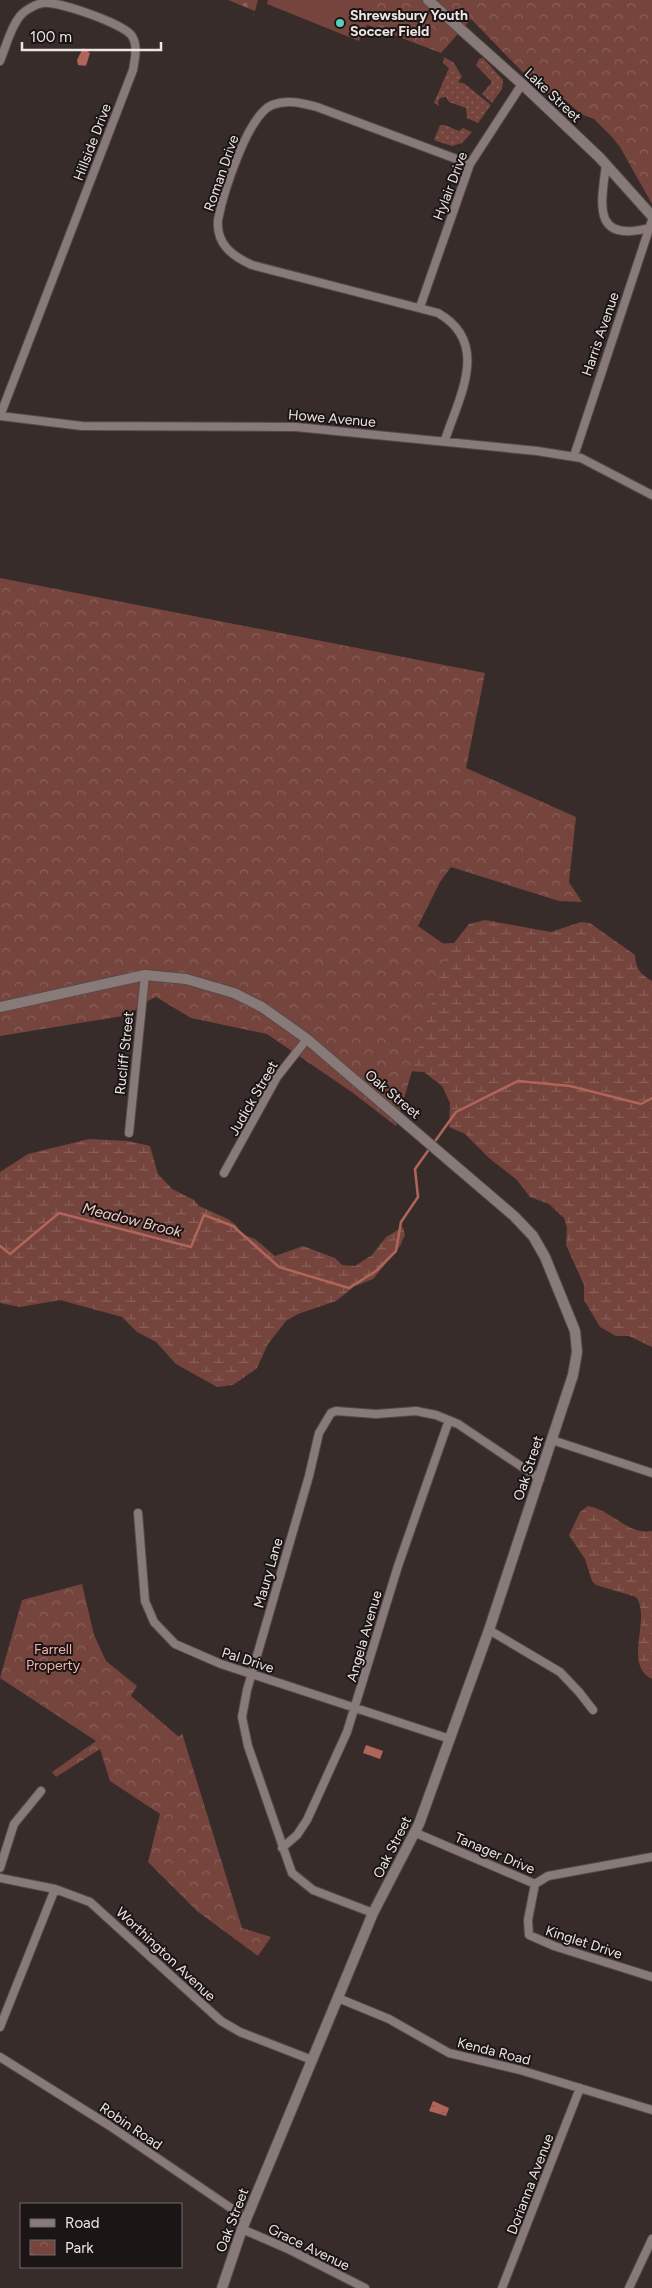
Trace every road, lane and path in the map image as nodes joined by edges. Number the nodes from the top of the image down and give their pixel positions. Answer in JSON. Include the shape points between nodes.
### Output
{"nodes":[{"id":1,"x":428,"y":0,"type":"edge"},
{"id":2,"x":0,"y":62,"type":"edge"},
{"id":3,"x":522,"y":84,"type":"junction"},
{"id":4,"x":470,"y":164,"type":"junction"},
{"id":5,"x":606,"y":165,"type":"junction"},
{"id":6,"x":652,"y":218,"type":"edge"},
{"id":7,"x":649,"y":228,"type":"junction"},
{"id":8,"x":420,"y":308,"type":"junction"},
{"id":9,"x":0,"y":416,"type":"edge"},
{"id":10,"x":445,"y":440,"type":"junction"},
{"id":11,"x":574,"y":456,"type":"junction"},
{"id":12,"x":652,"y":495,"type":"edge"},
{"id":13,"x":145,"y":975,"type":"junction"},
{"id":14,"x":0,"y":1007,"type":"edge"},
{"id":15,"x":307,"y":1039,"type":"junction"},
{"id":16,"x":129,"y":1132,"type":"dead end"},
{"id":17,"x":224,"y":1173,"type":"dead end"},
{"id":18,"x":449,"y":1420,"type":"junction"},
{"id":19,"x":552,"y":1440,"type":"junction"},
{"id":20,"x":652,"y":1473,"type":"edge"},
{"id":21,"x":540,"y":1479,"type":"junction"},
{"id":22,"x":138,"y":1513,"type":"dead end"},
{"id":23,"x":489,"y":1630,"type":"junction"},
{"id":24,"x":252,"y":1674,"type":"junction"},
{"id":25,"x":356,"y":1708,"type":"junction"},
{"id":26,"x":593,"y":1710,"type":"dead end"},
{"id":27,"x":450,"y":1739,"type":"junction"},
{"id":28,"x":41,"y":1791,"type":"dead end"},
{"id":29,"x":416,"y":1833,"type":"junction"},
{"id":30,"x":282,"y":1848,"type":"junction"},
{"id":31,"x":652,"y":1857,"type":"edge"},
{"id":32,"x":0,"y":1868,"type":"edge"},
{"id":33,"x":0,"y":1878,"type":"edge"},
{"id":34,"x":535,"y":1884,"type":"junction"},
{"id":35,"x":55,"y":1889,"type":"junction"},
{"id":36,"x":374,"y":1913,"type":"junction"},
{"id":37,"x":652,"y":1977,"type":"edge"},
{"id":38,"x":338,"y":1998,"type":"junction"},
{"id":39,"x":0,"y":2027,"type":"edge"},
{"id":40,"x":0,"y":2057,"type":"edge"},
{"id":41,"x":312,"y":2060,"type":"junction"},
{"id":42,"x":580,"y":2088,"type":"junction"},
{"id":43,"x":652,"y":2110,"type":"edge"},
{"id":44,"x":247,"y":2219,"type":"junction"},
{"id":45,"x":242,"y":2229,"type":"junction"},
{"id":46,"x":652,"y":2238,"type":"edge"},
{"id":47,"x":222,"y":2288,"type":"edge"},
{"id":48,"x":365,"y":2288,"type":"edge"},
{"id":49,"x":502,"y":2288,"type":"edge"},
{"id":50,"x":629,"y":2288,"type":"edge"}],
"edges":[{"from":1,"to":3,"type":"street","name":"Lake Street"},
{"from":2,"to":9,"type":"street","name":"Hillside Drive","via":[[20,15],[43,3],[67,7],[121,27],[135,42],[133,70]]},
{"from":3,"to":4,"type":"street","name":"Hylair Drive"},
{"from":3,"to":5,"type":"street","name":"Lake Street"},
{"from":4,"to":8,"type":"street","name":"Hylair Drive"},
{"from":4,"to":8,"type":"street","name":"Roman Drive","via":[[317,108],[293,102],[278,103],[263,111],[254,122],[222,203],[218,234],[228,251],[242,261]]},
{"from":5,"to":6,"type":"street","name":"Lake Street"},
{"from":5,"to":7,"type":"street","via":[[602,217],[615,230]]},
{"from":6,"to":7,"type":"street","name":"Harris Avenue"},
{"from":7,"to":11,"type":"street","name":"Harris Avenue"},
{"from":8,"to":10,"type":"street","name":"Roman Drive","via":[[451,321],[462,333],[468,350],[468,369]]},
{"from":9,"to":10,"type":"street","name":"Howe Avenue","via":[[82,426],[296,427]]},
{"from":10,"to":11,"type":"street","name":"Howe Avenue"},
{"from":11,"to":12,"type":"street","name":"Howe Avenue"},
{"from":13,"to":14,"type":"street","name":"Oak Street"},
{"from":13,"to":15,"type":"street","name":"Oak Street","via":[[186,979],[234,993],[262,1007]]},
{"from":13,"to":16,"type":"street","name":"Rucliff Street"},
{"from":15,"to":17,"type":"street","name":"Judick Street","via":[[269,1092]]},
{"from":15,"to":19,"type":"street","name":"Oak Street","via":[[514,1216],[532,1235],[545,1256],[575,1331],[577,1352]]},
{"from":18,"to":21,"type":"street","name":"Maury Lane"},
{"from":18,"to":24,"type":"street","name":"Maury Lane","via":[[416,1411],[368,1414],[336,1411],[326,1419],[319,1432]]},
{"from":18,"to":25,"type":"street","name":"Angela Avenue","via":[[398,1566]]},
{"from":19,"to":20,"type":"street"},
{"from":19,"to":21,"type":"street","name":"Oak Street"},
{"from":21,"to":23,"type":"street","name":"Oak Street"},
{"from":22,"to":24,"type":"street","name":"Pal Drive","via":[[142,1588],[154,1622],[185,1650]]},
{"from":23,"to":26,"type":"street","via":[[560,1672]]},
{"from":23,"to":27,"type":"street","name":"Oak Street"},
{"from":24,"to":25,"type":"street","name":"Pal Drive"},
{"from":24,"to":30,"type":"street","name":"Maury Lane","via":[[243,1723]]},
{"from":25,"to":27,"type":"street","name":"Pal Drive"},
{"from":25,"to":30,"type":"street","name":"Angela Avenue","via":[[307,1820],[297,1835]]},
{"from":27,"to":29,"type":"street","name":"Oak Street"},
{"from":28,"to":32,"type":"street","via":[[14,1824]]},
{"from":29,"to":34,"type":"street","name":"Tanager Drive"},
{"from":29,"to":36,"type":"street","name":"Oak Street"},
{"from":30,"to":36,"type":"street","name":"Maury Lane","via":[[292,1873],[305,1885]]},
{"from":31,"to":34,"type":"street","name":"Tanager Drive","via":[[548,1876]]},
{"from":33,"to":35,"type":"street","name":"Worthington Avenue"},
{"from":34,"to":37,"type":"street","name":"Kinglet Drive","via":[[528,1920],[529,1936]]},
{"from":35,"to":39,"type":"street"},
{"from":35,"to":41,"type":"street","name":"Worthington Avenue","via":[[80,1897],[99,1908],[221,2021],[246,2035]]},
{"from":36,"to":38,"type":"street","name":"Oak Street"},
{"from":38,"to":41,"type":"street","name":"Oak Street"},
{"from":38,"to":42,"type":"street","name":"Kenda Road","via":[[389,2019],[450,2053]]},
{"from":40,"to":44,"type":"street","name":"Robin Road","via":[[110,2126]]},
{"from":41,"to":44,"type":"street","name":"Oak Street"},
{"from":42,"to":43,"type":"street","name":"Kenda Road"},
{"from":42,"to":49,"type":"street","name":"Dorianna Avenue"},
{"from":44,"to":45,"type":"street","name":"Oak Street"},
{"from":45,"to":47,"type":"street","name":"Oak Street"},
{"from":45,"to":48,"type":"street","name":"Grace Avenue"},
{"from":46,"to":50,"type":"street"}]}
